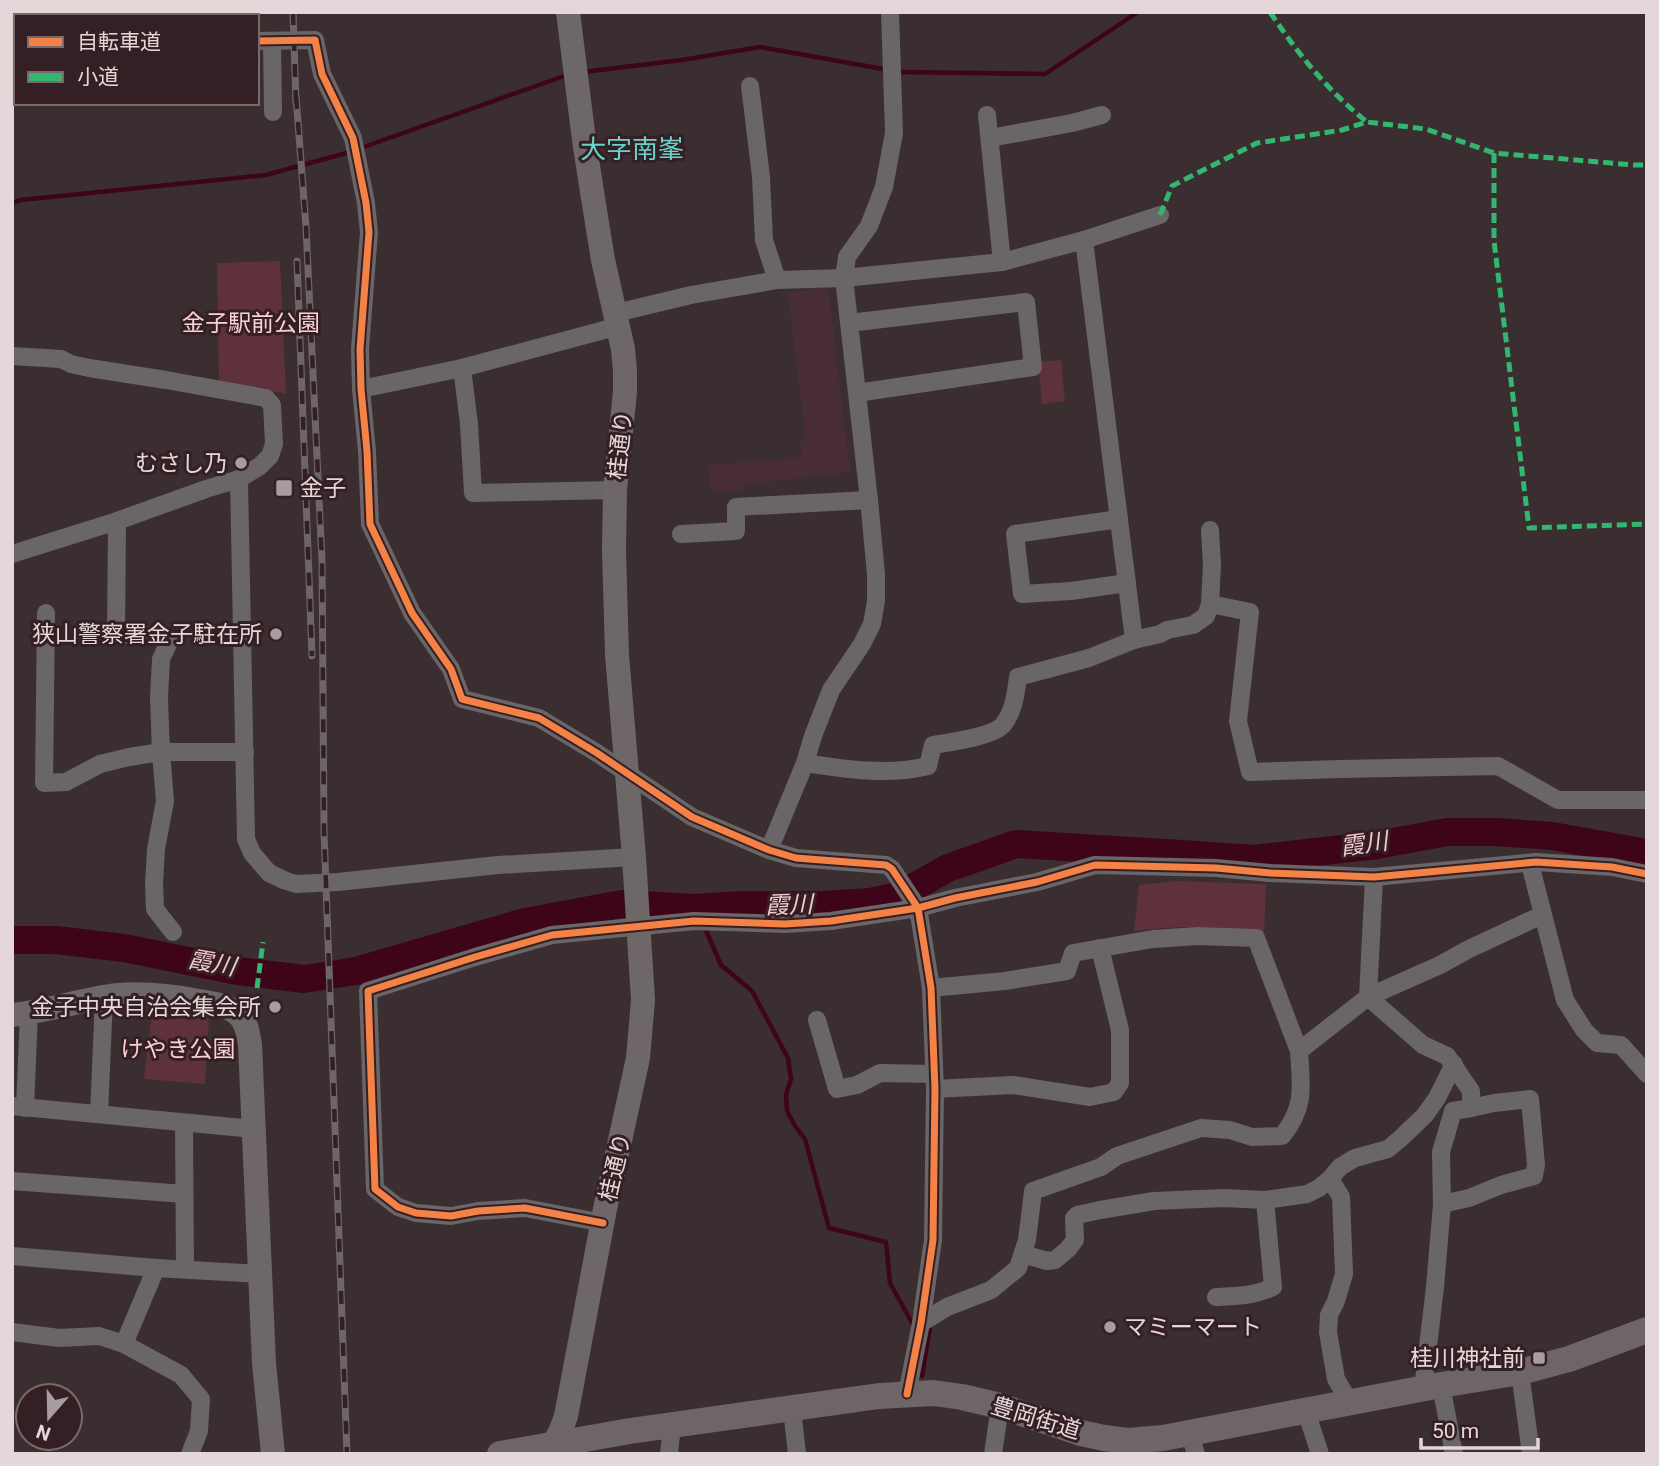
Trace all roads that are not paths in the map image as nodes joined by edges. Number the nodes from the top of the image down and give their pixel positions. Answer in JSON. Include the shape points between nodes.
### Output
{"nodes":[{"id":1,"x":568,"y":12,"type":"edge"},
{"id":2,"x":890,"y":12,"type":"edge"},
{"id":3,"x":265,"y":41,"type":"edge"},
{"id":4,"x":750,"y":86,"type":"dead end"},
{"id":5,"x":273,"y":112,"type":"dead end"},
{"id":6,"x":987,"y":115,"type":"dead end"},
{"id":7,"x":1102,"y":115,"type":"dead end"},
{"id":8,"x":990,"y":138,"type":"junction"},
{"id":9,"x":1160,"y":215,"type":"dead end"},
{"id":10,"x":1084,"y":240,"type":"junction"},
{"id":11,"x":1002,"y":262,"type":"junction"},
{"id":12,"x":844,"y":278,"type":"junction"},
{"id":13,"x":777,"y":280,"type":"junction"},
{"id":14,"x":617,"y":319,"type":"junction"},
{"id":15,"x":849,"y":323,"type":"junction"},
{"id":16,"x":12,"y":356,"type":"edge"},
{"id":17,"x":462,"y":368,"type":"junction"},
{"id":18,"x":361,"y":389,"type":"junction"},
{"id":19,"x":857,"y":393,"type":"junction"},
{"id":20,"x":239,"y":479,"type":"junction"},
{"id":21,"x":615,"y":490,"type":"junction"},
{"id":22,"x":869,"y":500,"type":"junction"},
{"id":23,"x":1119,"y":519,"type":"junction"},
{"id":24,"x":117,"y":521,"type":"junction"},
{"id":25,"x":1210,"y":530,"type":"dead end"},
{"id":26,"x":681,"y":534,"type":"dead end"},
{"id":27,"x":12,"y":554,"type":"edge"},
{"id":28,"x":1127,"y":583,"type":"junction"},
{"id":29,"x":1210,"y":604,"type":"junction"},
{"id":30,"x":46,"y":613,"type":"dead end"},
{"id":31,"x":1134,"y":640,"type":"junction"},
{"id":32,"x":161,"y":752,"type":"junction"},
{"id":33,"x":245,"y":752,"type":"junction"},
{"id":34,"x":805,"y":763,"type":"junction"},
{"id":35,"x":627,"y":773,"type":"junction"},
{"id":36,"x":1647,"y":800,"type":"edge"},
{"id":37,"x":769,"y":850,"type":"junction"},
{"id":38,"x":1530,"y":864,"type":"junction"},
{"id":39,"x":635,"y":869,"type":"junction"},
{"id":40,"x":1647,"y":874,"type":"edge"},
{"id":41,"x":1374,"y":877,"type":"junction"},
{"id":42,"x":918,"y":908,"type":"junction"},
{"id":43,"x":1542,"y":915,"type":"junction"},
{"id":44,"x":638,"y":925,"type":"junction"},
{"id":45,"x":173,"y":932,"type":"dead end"},
{"id":46,"x":1100,"y":948,"type":"junction"},
{"id":47,"x":931,"y":988,"type":"junction"},
{"id":48,"x":1368,"y":997,"type":"junction"},
{"id":49,"x":104,"y":998,"type":"junction"},
{"id":50,"x":21,"y":1014,"type":"edge"},
{"id":51,"x":817,"y":1020,"type":"dead end"},
{"id":52,"x":1299,"y":1051,"type":"junction"},
{"id":53,"x":1454,"y":1064,"type":"junction"},
{"id":54,"x":1647,"y":1074,"type":"edge"},
{"id":55,"x":935,"y":1081,"type":"junction"},
{"id":56,"x":19,"y":1107,"type":"edge"},
{"id":57,"x":1471,"y":1108,"type":"junction"},
{"id":58,"x":99,"y":1115,"type":"junction"},
{"id":59,"x":184,"y":1124,"type":"junction"},
{"id":60,"x":254,"y":1129,"type":"junction"},
{"id":61,"x":1330,"y":1179,"type":"junction"},
{"id":62,"x":12,"y":1181,"type":"edge"},
{"id":63,"x":184,"y":1194,"type":"junction"},
{"id":64,"x":1265,"y":1200,"type":"junction"},
{"id":65,"x":1442,"y":1204,"type":"junction"},
{"id":66,"x":603,"y":1223,"type":"junction"},
{"id":67,"x":1023,"y":1254,"type":"junction"},
{"id":68,"x":12,"y":1256,"type":"edge"},
{"id":69,"x":156,"y":1268,"type":"junction"},
{"id":70,"x":185,"y":1269,"type":"junction"},
{"id":71,"x":260,"y":1274,"type":"junction"},
{"id":72,"x":1216,"y":1297,"type":"dead end"},
{"id":73,"x":921,"y":1322,"type":"junction"},
{"id":74,"x":1647,"y":1330,"type":"edge"},
{"id":75,"x":12,"y":1332,"type":"edge"},
{"id":76,"x":124,"y":1344,"type":"junction"},
{"id":77,"x":1520,"y":1372,"type":"junction"},
{"id":78,"x":1432,"y":1387,"type":"junction"},
{"id":79,"x":907,"y":1394,"type":"junction"},
{"id":80,"x":1350,"y":1403,"type":"junction"},
{"id":81,"x":1000,"y":1406,"type":"junction"},
{"id":82,"x":792,"y":1409,"type":"junction"},
{"id":83,"x":1306,"y":1411,"type":"junction"},
{"id":84,"x":672,"y":1425,"type":"junction"},
{"id":85,"x":1193,"y":1444,"type":"edge"},
{"id":86,"x":1130,"y":1447,"type":"edge"},
{"id":87,"x":550,"y":1450,"type":"edge"},
{"id":88,"x":190,"y":1454,"type":"edge"},
{"id":89,"x":273,"y":1454,"type":"edge"},
{"id":90,"x":500,"y":1454,"type":"edge"},
{"id":91,"x":669,"y":1454,"type":"edge"},
{"id":92,"x":797,"y":1454,"type":"edge"},
{"id":93,"x":993,"y":1454,"type":"edge"},
{"id":94,"x":1320,"y":1454,"type":"edge"},
{"id":95,"x":1454,"y":1454,"type":"edge"},
{"id":96,"x":1531,"y":1454,"type":"edge"}],
"edges":[{"from":1,"to":14,"type":"street","name":"桂通り","via":[[585,152]]},
{"from":2,"to":12,"type":"street","via":[[894,133],[884,187],[869,226],[847,257]]},
{"from":3,"to":5,"type":"street"},
{"from":3,"to":18,"type":"street","via":[[316,40],[322,74],[353,138],[369,232]]},
{"from":4,"to":13,"type":"street","via":[[764,240]]},
{"from":6,"to":8,"type":"street"},
{"from":7,"to":8,"type":"street"},
{"from":8,"to":11,"type":"street"},
{"from":9,"to":10,"type":"street"},
{"from":10,"to":11,"type":"street"},
{"from":10,"to":23,"type":"street"},
{"from":11,"to":12,"type":"street"},
{"from":12,"to":13,"type":"street"},
{"from":12,"to":15,"type":"street"},
{"from":13,"to":14,"type":"street","via":[[691,295]]},
{"from":14,"to":17,"type":"street"},
{"from":14,"to":21,"type":"street","name":"桂通り","via":[[625,392]]},
{"from":15,"to":19,"type":"street"},
{"from":15,"to":19,"type":"street","via":[[1026,302],[1033,367]]},
{"from":16,"to":20,"type":"street","via":[[61,359],[108,372],[266,398],[272,405],[275,444],[260,466]]},
{"from":17,"to":18,"type":"street"},
{"from":17,"to":21,"type":"street","via":[[473,493]]},
{"from":18,"to":35,"type":"street","via":[[370,524],[412,614],[451,669],[462,699],[539,718]]},
{"from":19,"to":22,"type":"street"},
{"from":20,"to":24,"type":"street"},
{"from":20,"to":33,"type":"street"},
{"from":21,"to":35,"type":"street","name":"桂通り","via":[[617,655]]},
{"from":22,"to":26,"type":"street","via":[[736,507],[736,531]]},
{"from":22,"to":34,"type":"street","via":[[876,574],[872,624],[831,690]]},
{"from":23,"to":28,"type":"street"},
{"from":23,"to":28,"type":"street","via":[[1015,534],[1022,594]]},
{"from":24,"to":27,"type":"street"},
{"from":24,"to":32,"type":"street","via":[[116,634],[164,636],[169,642],[161,659]]},
{"from":25,"to":29,"type":"street"},
{"from":28,"to":31,"type":"street"},
{"from":29,"to":31,"type":"street","via":[[1206,616],[1193,625]]},
{"from":29,"to":36,"type":"street","via":[[1250,612],[1238,721],[1250,772],[1497,766],[1558,800]]},
{"from":30,"to":32,"type":"street","via":[[44,783],[66,782],[100,764]]},
{"from":31,"to":34,"type":"street","via":[[1018,677],[1011,711],[1001,727],[933,745],[928,766],[856,770]]},
{"from":32,"to":33,"type":"street"},
{"from":32,"to":45,"type":"street","via":[[165,801],[156,849],[155,909]]},
{"from":33,"to":39,"type":"street","via":[[246,839],[270,873],[296,884],[498,865]]},
{"from":34,"to":37,"type":"street"},
{"from":35,"to":37,"type":"street","via":[[692,817]]},
{"from":35,"to":39,"type":"street","name":"桂通り"},
{"from":37,"to":42,"type":"street","via":[[796,858],[886,865]]},
{"from":38,"to":40,"type":"street","via":[[1612,867]]},
{"from":38,"to":41,"type":"street"},
{"from":38,"to":43,"type":"street"},
{"from":39,"to":44,"type":"street","name":"桂通り"},
{"from":41,"to":42,"type":"street","via":[[1095,865],[1037,883]]},
{"from":41,"to":48,"type":"street"},
{"from":42,"to":44,"type":"street","via":[[831,921]]},
{"from":42,"to":47,"type":"street"},
{"from":43,"to":48,"type":"street"},
{"from":43,"to":54,"type":"street","via":[[1565,1000],[1580,1023],[1597,1043],[1621,1045]]},
{"from":44,"to":66,"type":"street","name":"桂通り","via":[[642,1030]]},
{"from":44,"to":66,"type":"street","via":[[552,935],[368,990],[375,1189],[398,1207],[416,1213],[451,1216],[525,1208]]},
{"from":46,"to":47,"type":"street","via":[[1073,954],[1067,971]]},
{"from":46,"to":52,"type":"street","via":[[1173,937],[1256,938]]},
{"from":46,"to":55,"type":"street","via":[[1120,1030],[1120,1083],[1114,1092],[1090,1097],[1013,1085]]},
{"from":47,"to":55,"type":"street"},
{"from":48,"to":52,"type":"street"},
{"from":48,"to":53,"type":"street","via":[[1423,1045]]},
{"from":49,"to":50,"type":"street"},
{"from":49,"to":58,"type":"street"},
{"from":49,"to":60,"type":"street","via":[[135,995],[196,1000],[239,1015],[250,1044]]},
{"from":50,"to":56,"type":"street"},
{"from":51,"to":55,"type":"street","via":[[837,1089],[880,1073]]},
{"from":52,"to":67,"type":"street","via":[[1299,1110],[1282,1136],[1252,1137],[1201,1128],[1033,1191]]},
{"from":53,"to":57,"type":"street","via":[[1471,1091]]},
{"from":53,"to":61,"type":"street","via":[[1425,1115],[1388,1149],[1356,1158]]},
{"from":55,"to":73,"type":"street","via":[[933,1240]]},
{"from":56,"to":58,"type":"street"},
{"from":57,"to":65,"type":"street","via":[[1453,1111],[1448,1125],[1441,1152]]},
{"from":57,"to":65,"type":"street","via":[[1530,1099],[1534,1176]]},
{"from":58,"to":59,"type":"street"},
{"from":59,"to":60,"type":"street"},
{"from":59,"to":63,"type":"street"},
{"from":60,"to":71,"type":"street"},
{"from":61,"to":64,"type":"street","via":[[1307,1194]]},
{"from":61,"to":80,"type":"street","via":[[1341,1198],[1344,1274],[1329,1315],[1328,1332],[1336,1378]]},
{"from":62,"to":63,"type":"street"},
{"from":63,"to":70,"type":"street"},
{"from":64,"to":67,"type":"street","via":[[1154,1201],[1077,1215],[1075,1240],[1055,1260]]},
{"from":64,"to":72,"type":"street","via":[[1273,1287]]},
{"from":65,"to":78,"type":"street"},
{"from":66,"to":87,"type":"street","name":"桂通り","via":[[566,1416]]},
{"from":67,"to":73,"type":"street","via":[[1018,1268],[991,1290]]},
{"from":68,"to":69,"type":"street"},
{"from":69,"to":70,"type":"street"},
{"from":69,"to":76,"type":"street"},
{"from":70,"to":71,"type":"street"},
{"from":71,"to":89,"type":"street"},
{"from":73,"to":79,"type":"street"},
{"from":74,"to":77,"type":"main road","name":"豊岡街道"},
{"from":75,"to":76,"type":"street","via":[[59,1338],[99,1336]]},
{"from":76,"to":88,"type":"street","via":[[181,1375],[201,1399]]},
{"from":77,"to":78,"type":"main road","name":"豊岡街道"},
{"from":77,"to":96,"type":"street"},
{"from":78,"to":80,"type":"main road","name":"豊岡街道"},
{"from":78,"to":95,"type":"street"},
{"from":79,"to":81,"type":"main road","name":"豊岡街道","via":[[934,1393]]},
{"from":79,"to":82,"type":"main road","name":"豊岡街道"},
{"from":80,"to":83,"type":"main road","name":"豊岡街道"},
{"from":81,"to":86,"type":"main road","name":"豊岡街道"},
{"from":81,"to":93,"type":"street"},
{"from":82,"to":84,"type":"main road","name":"豊岡街道"},
{"from":82,"to":92,"type":"street"},
{"from":83,"to":85,"type":"main road","name":"豊岡街道"},
{"from":83,"to":94,"type":"street"},
{"from":84,"to":87,"type":"main road","name":"豊岡街道"},
{"from":84,"to":91,"type":"street"},
{"from":85,"to":86,"type":"main road","name":"豊岡街道","via":[[1163,1438]]},
{"from":87,"to":90,"type":"main road","name":"豊岡街道"}]}
